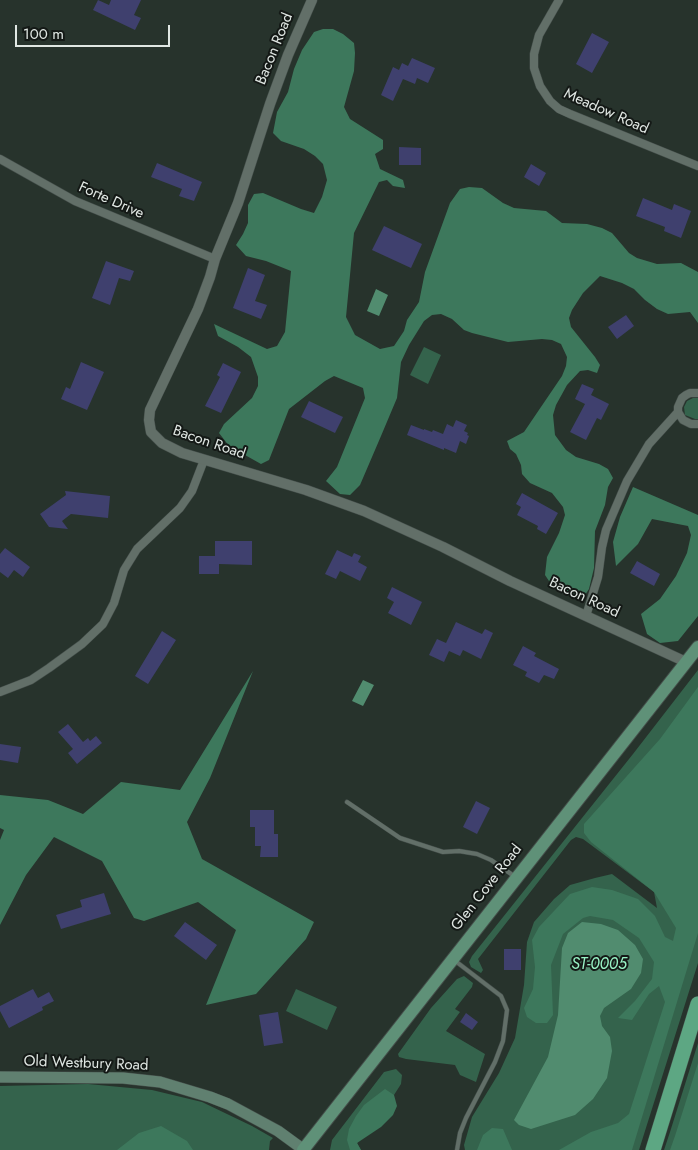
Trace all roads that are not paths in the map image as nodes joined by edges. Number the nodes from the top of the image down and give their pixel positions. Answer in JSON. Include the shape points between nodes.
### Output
{"nodes":[{"id":1,"x":312,"y":0,"type":"edge"},
{"id":2,"x":559,"y":0,"type":"edge"},
{"id":3,"x":0,"y":159,"type":"edge"},
{"id":4,"x":698,"y":166,"type":"edge"},
{"id":5,"x":215,"y":259,"type":"junction"},
{"id":6,"x":698,"y":393,"type":"edge"},
{"id":7,"x":678,"y":412,"type":"junction"},
{"id":8,"x":698,"y":424,"type":"edge"},
{"id":9,"x":204,"y":460,"type":"junction"},
{"id":10,"x":586,"y":616,"type":"junction"},
{"id":11,"x":698,"y":647,"type":"edge"},
{"id":12,"x":686,"y":662,"type":"junction"},
{"id":13,"x":0,"y":692,"type":"edge"},
{"id":14,"x":348,"y":802,"type":"dead end"},
{"id":15,"x":516,"y":877,"type":"junction"},
{"id":16,"x":452,"y":959,"type":"junction"},
{"id":17,"x":698,"y":1004,"type":"edge"},
{"id":18,"x":0,"y":1077,"type":"edge"},
{"id":19,"x":304,"y":1150,"type":"edge"},
{"id":20,"x":457,"y":1150,"type":"edge"},
{"id":21,"x":653,"y":1150,"type":"edge"}],
"edges":[{"from":1,"to":5,"type":"street","name":"Bacon Road","via":[[288,55],[238,203]]},
{"from":2,"to":4,"type":"street","name":"Meadow Road","via":[[539,35],[534,54],[534,68],[540,86],[550,101],[570,114]]},
{"from":3,"to":5,"type":"street","name":"Forte Drive","via":[[75,201]]},
{"from":5,"to":9,"type":"street","name":"Bacon Road","via":[[198,309],[153,402],[148,420],[151,432],[162,443]]},
{"from":6,"to":7,"type":"street","via":[[682,398]]},
{"from":7,"to":8,"type":"street","via":[[687,423]]},
{"from":7,"to":10,"type":"street","via":[[649,444],[627,481],[606,530],[598,577]]},
{"from":9,"to":10,"type":"street","name":"Bacon Road","via":[[364,511]]},
{"from":9,"to":13,"type":"street","via":[[192,490],[180,508],[137,549],[124,570],[111,610],[98,630],[31,680]]},
{"from":10,"to":12,"type":"street","name":"Bacon Road"},
{"from":11,"to":12,"type":"main road","name":"Glen Cove Road"},
{"from":12,"to":15,"type":"main road","name":"Glen Cove Road"},
{"from":14,"to":15,"type":"lane","via":[[400,838],[443,852],[477,854]]},
{"from":15,"to":16,"type":"main road","name":"Glen Cove Road"},
{"from":16,"to":19,"type":"main road","name":"Glen Cove Road"},
{"from":16,"to":20,"type":"lane","via":[[501,996],[507,1010],[503,1041],[466,1118]]},
{"from":17,"to":21,"type":"highway"},
{"from":18,"to":19,"type":"main road","name":"Old Westbury Road","via":[[123,1078],[160,1082],[228,1104],[278,1131]]}]}
